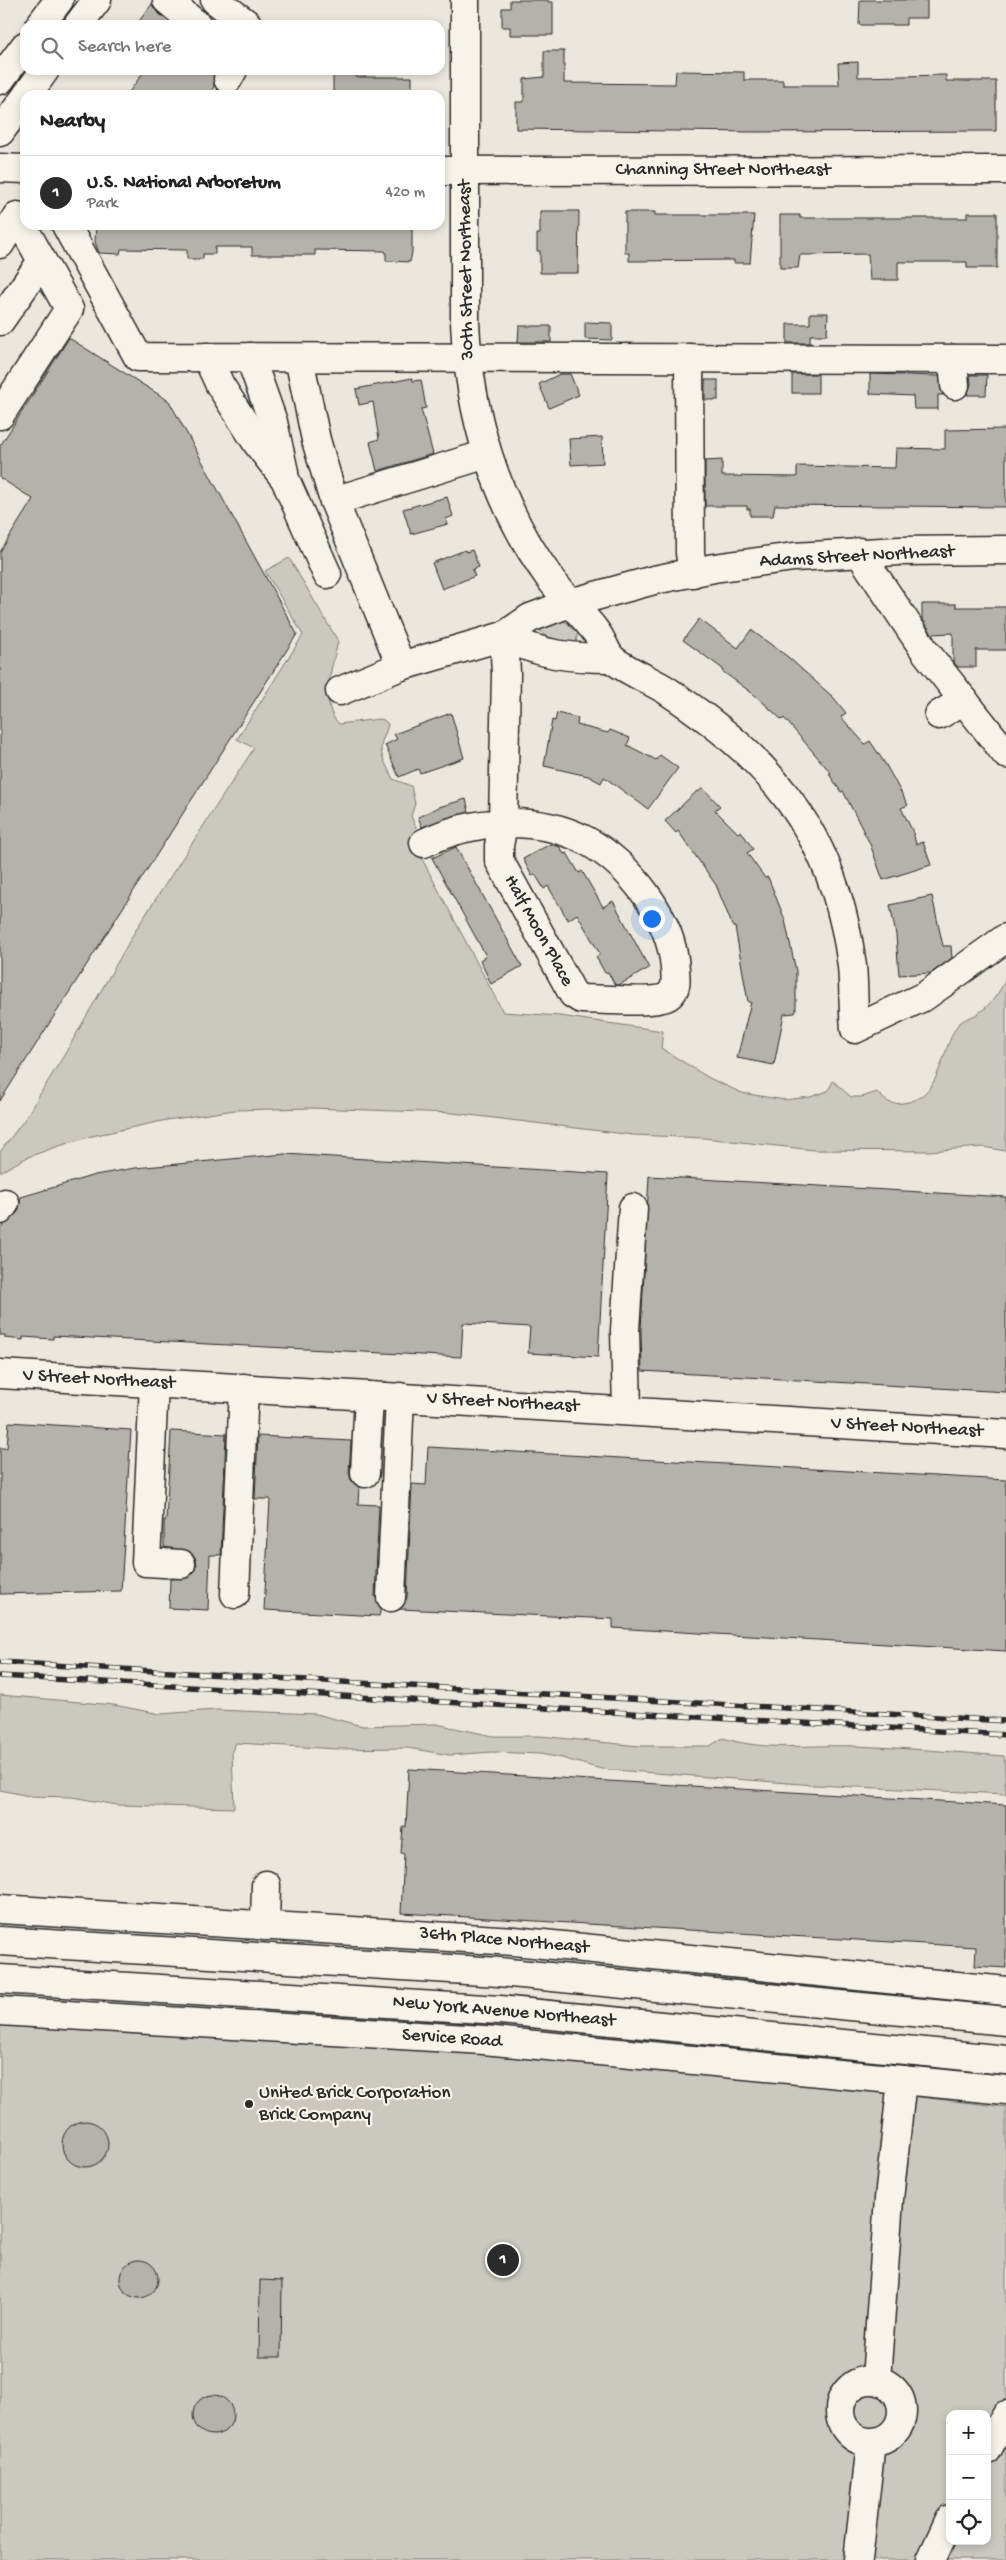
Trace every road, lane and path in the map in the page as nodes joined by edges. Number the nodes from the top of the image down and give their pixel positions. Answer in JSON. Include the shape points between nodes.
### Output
{"nodes":[{"id":1,"x":97,"y":0,"type":"edge"},
{"id":2,"x":167,"y":0,"type":"edge"},
{"id":3,"x":215,"y":0,"type":"edge"},
{"id":4,"x":465,"y":0,"type":"edge"},
{"id":5,"x":51,"y":7,"type":"edge"},
{"id":6,"x":67,"y":20,"type":"edge"},
{"id":7,"x":82,"y":20,"type":"edge"},
{"id":8,"x":190,"y":20,"type":"edge"},
{"id":9,"x":242,"y":20,"type":"edge"},
{"id":10,"x":20,"y":53,"type":"edge"},
{"id":11,"x":41,"y":75,"type":"edge"},
{"id":12,"x":49,"y":75,"type":"edge"},
{"id":13,"x":0,"y":80,"type":"edge"},
{"id":14,"x":30,"y":90,"type":"edge"},
{"id":15,"x":48,"y":90,"type":"edge"},
{"id":16,"x":20,"y":104,"type":"edge"},
{"id":17,"x":0,"y":132,"type":"edge"},
{"id":18,"x":0,"y":168,"type":"edge"},
{"id":19,"x":20,"y":169,"type":"edge"},
{"id":20,"x":1006,"y":170,"type":"edge"},
{"id":21,"x":453,"y":171,"type":"edge"},
{"id":22,"x":20,"y":221,"type":"edge"},
{"id":23,"x":25,"y":230,"type":"edge"},
{"id":24,"x":69,"y":230,"type":"edge"},
{"id":25,"x":0,"y":244,"type":"edge"},
{"id":26,"x":42,"y":261,"type":"junction"},
{"id":27,"x":0,"y":321,"type":"edge"},
{"id":28,"x":207,"y":357,"type":"junction"},
{"id":29,"x":250,"y":357,"type":"junction"},
{"id":30,"x":299,"y":358,"type":"junction"},
{"id":31,"x":467,"y":358,"type":"junction"},
{"id":32,"x":689,"y":358,"type":"junction"},
{"id":33,"x":1006,"y":359,"type":"edge"},
{"id":34,"x":0,"y":415,"type":"edge"},
{"id":35,"x":487,"y":454,"type":"junction"},
{"id":36,"x":285,"y":479,"type":"junction"},
{"id":37,"x":334,"y":501,"type":"junction"},
{"id":38,"x":1006,"y":550,"type":"edge"},
{"id":39,"x":859,"y":552,"type":"junction"},
{"id":40,"x":693,"y":573,"type":"junction"},
{"id":41,"x":327,"y":574,"type":"dead end"},
{"id":42,"x":570,"y":603,"type":"junction"},
{"id":43,"x":504,"y":636,"type":"junction"},
{"id":44,"x":611,"y":658,"type":"junction"},
{"id":45,"x":401,"y":666,"type":"junction"},
{"id":46,"x":340,"y":691,"type":"dead end"},
{"id":47,"x":964,"y":700,"type":"junction"},
{"id":48,"x":939,"y":715,"type":"dead end"},
{"id":49,"x":994,"y":722,"type":"edge"},
{"id":50,"x":1006,"y":754,"type":"edge"},
{"id":51,"x":503,"y":823,"type":"junction"},
{"id":52,"x":424,"y":843,"type":"dead end"},
{"id":53,"x":1006,"y":938,"type":"edge"},
{"id":54,"x":633,"y":1208,"type":"dead end"},
{"id":55,"x":0,"y":1374,"type":"edge"},
{"id":56,"x":154,"y":1383,"type":"junction"},
{"id":57,"x":244,"y":1388,"type":"junction"},
{"id":58,"x":369,"y":1396,"type":"junction"},
{"id":59,"x":400,"y":1398,"type":"junction"},
{"id":60,"x":627,"y":1411,"type":"junction"},
{"id":61,"x":1006,"y":1434,"type":"edge"},
{"id":62,"x":365,"y":1473,"type":"dead end"},
{"id":63,"x":181,"y":1564,"type":"dead end"},
{"id":64,"x":235,"y":1594,"type":"dead end"},
{"id":65,"x":391,"y":1597,"type":"dead end"},
{"id":66,"x":266,"y":1885,"type":"dead end"},
{"id":67,"x":0,"y":1909,"type":"edge"},
{"id":68,"x":266,"y":1926,"type":"junction"},
{"id":69,"x":0,"y":1942,"type":"edge"},
{"id":70,"x":0,"y":1980,"type":"edge"},
{"id":71,"x":1006,"y":1990,"type":"edge"},
{"id":72,"x":0,"y":2011,"type":"edge"},
{"id":73,"x":1006,"y":2021,"type":"edge"},
{"id":74,"x":1006,"y":2060,"type":"edge"},
{"id":75,"x":902,"y":2080,"type":"junction"},
{"id":76,"x":1006,"y":2090,"type":"edge"},
{"id":77,"x":876,"y":2380,"type":"junction"},
{"id":78,"x":1006,"y":2416,"type":"edge"},
{"id":79,"x":871,"y":2442,"type":"junction"},
{"id":80,"x":991,"y":2443,"type":"edge"},
{"id":81,"x":946,"y":2528,"type":"edge"},
{"id":82,"x":858,"y":2560,"type":"edge"},
{"id":83,"x":931,"y":2560,"type":"edge"}],
"edges":[{"from":1,"to":7,"type":"main road"},
{"from":2,"to":8,"type":"main road"},
{"from":3,"to":9,"type":"main road"},
{"from":4,"to":21,"type":"main road","name":"30th Street Northeast"},
{"from":5,"to":6,"type":"main road"},
{"from":10,"to":13,"type":"main road"},
{"from":11,"to":14,"type":"main road"},
{"from":12,"to":15,"type":"main road"},
{"from":16,"to":17,"type":"main road"},
{"from":18,"to":19,"type":"main road"},
{"from":20,"to":21,"type":"main road","name":"Channing Street Northeast"},
{"from":21,"to":31,"type":"main road","name":"30th Street Northeast"},
{"from":22,"to":25,"type":"main road","via":[[17,216]]},
{"from":23,"to":26,"type":"main road"},
{"from":24,"to":28,"type":"main road","via":[[138,357]]},
{"from":26,"to":27,"type":"main road"},
{"from":26,"to":34,"type":"main road","via":[[69,309]]},
{"from":28,"to":29,"type":"main road"},
{"from":28,"to":36,"type":"main road","via":[[220,385],[257,443]]},
{"from":29,"to":30,"type":"main road"},
{"from":29,"to":36,"type":"main road","via":[[274,422]]},
{"from":30,"to":31,"type":"main road"},
{"from":30,"to":37,"type":"main road","via":[[316,440]]},
{"from":31,"to":32,"type":"main road"},
{"from":31,"to":35,"type":"main road","name":"30th Street Northeast","via":[[475,410]]},
{"from":32,"to":33,"type":"main road","via":[[954,372]]},
{"from":32,"to":40,"type":"main road","via":[[690,553]]},
{"from":35,"to":37,"type":"main road"},
{"from":35,"to":42,"type":"main road","name":"30th Street Northeast","via":[[528,544]]},
{"from":36,"to":41,"type":"main road"},
{"from":37,"to":45,"type":"main road"},
{"from":38,"to":39,"type":"main road","name":"Adams Street Northeast"},
{"from":39,"to":40,"type":"main road","name":"Adams Street Northeast","via":[[763,560]]},
{"from":39,"to":47,"type":"main road","via":[[924,652]]},
{"from":40,"to":42,"type":"main road","name":"Adams Street Northeast"},
{"from":42,"to":43,"type":"main road","name":"Adams Street Northeast","via":[[530,618]]},
{"from":42,"to":44,"type":"main road","name":"30th Street Northeast","via":[[597,633]]},
{"from":43,"to":44,"type":"main road","via":[[529,649],[577,658]]},
{"from":43,"to":45,"type":"main road","name":"Adams Street Northeast"},
{"from":43,"to":51,"type":"main road","name":"Half Moon Place"},
{"from":44,"to":53,"type":"main road","via":[[664,688],[730,735],[771,777],[794,808],[816,845],[839,903],[851,960],[855,1029],[925,996]]},
{"from":45,"to":46,"type":"main road","name":"Adams Street Northeast"},
{"from":47,"to":48,"type":"main road"},
{"from":47,"to":49,"type":"main road"},
{"from":49,"to":50,"type":"main road"},
{"from":51,"to":51,"type":"main road","name":"Half Moon Place","via":[[554,829],[585,840],[613,860],[635,882],[667,935],[675,963],[676,984],[668,996],[661,1000],[581,999],[573,994],[499,860]]},
{"from":51,"to":52,"type":"main road","name":"Half Moon Place","via":[[454,830]]},
{"from":54,"to":60,"type":"main road","via":[[625,1330]]},
{"from":55,"to":56,"type":"main road","name":"V Street Northeast"},
{"from":56,"to":57,"type":"main road","name":"V Street Northeast"},
{"from":56,"to":63,"type":"main road","via":[[146,1562]]},
{"from":57,"to":58,"type":"main road","name":"V Street Northeast"},
{"from":57,"to":64,"type":"main road"},
{"from":58,"to":59,"type":"main road","name":"V Street Northeast"},
{"from":58,"to":62,"type":"main road"},
{"from":59,"to":60,"type":"main road","name":"V Street Northeast"},
{"from":59,"to":65,"type":"main road"},
{"from":60,"to":61,"type":"main road","name":"V Street Northeast"},
{"from":66,"to":68,"type":"main road"},
{"from":67,"to":68,"type":"main road","name":"36th Place Northeast"},
{"from":68,"to":71,"type":"main road","name":"36th Place Northeast","via":[[514,1941]]},
{"from":69,"to":73,"type":"main road","name":"New York Avenue Northeast","via":[[490,1971]]},
{"from":70,"to":74,"type":"main road","name":"New York Avenue Northeast","via":[[500,2010]]},
{"from":72,"to":75,"type":"main road","name":"Service Road","via":[[484,2040]]},
{"from":75,"to":76,"type":"main road","name":"Service Road"},
{"from":75,"to":77,"type":"main road","via":[[889,2199]]},
{"from":77,"to":79,"type":"main road","via":[[886,2383],[900,2398],[902,2419],[890,2436]]},
{"from":77,"to":79,"type":"main road","via":[[855,2383],[842,2398],[839,2408],[844,2429],[861,2441]]},
{"from":78,"to":80,"type":"main road"},
{"from":79,"to":82,"type":"main road"},
{"from":81,"to":83,"type":"main road"}]}
